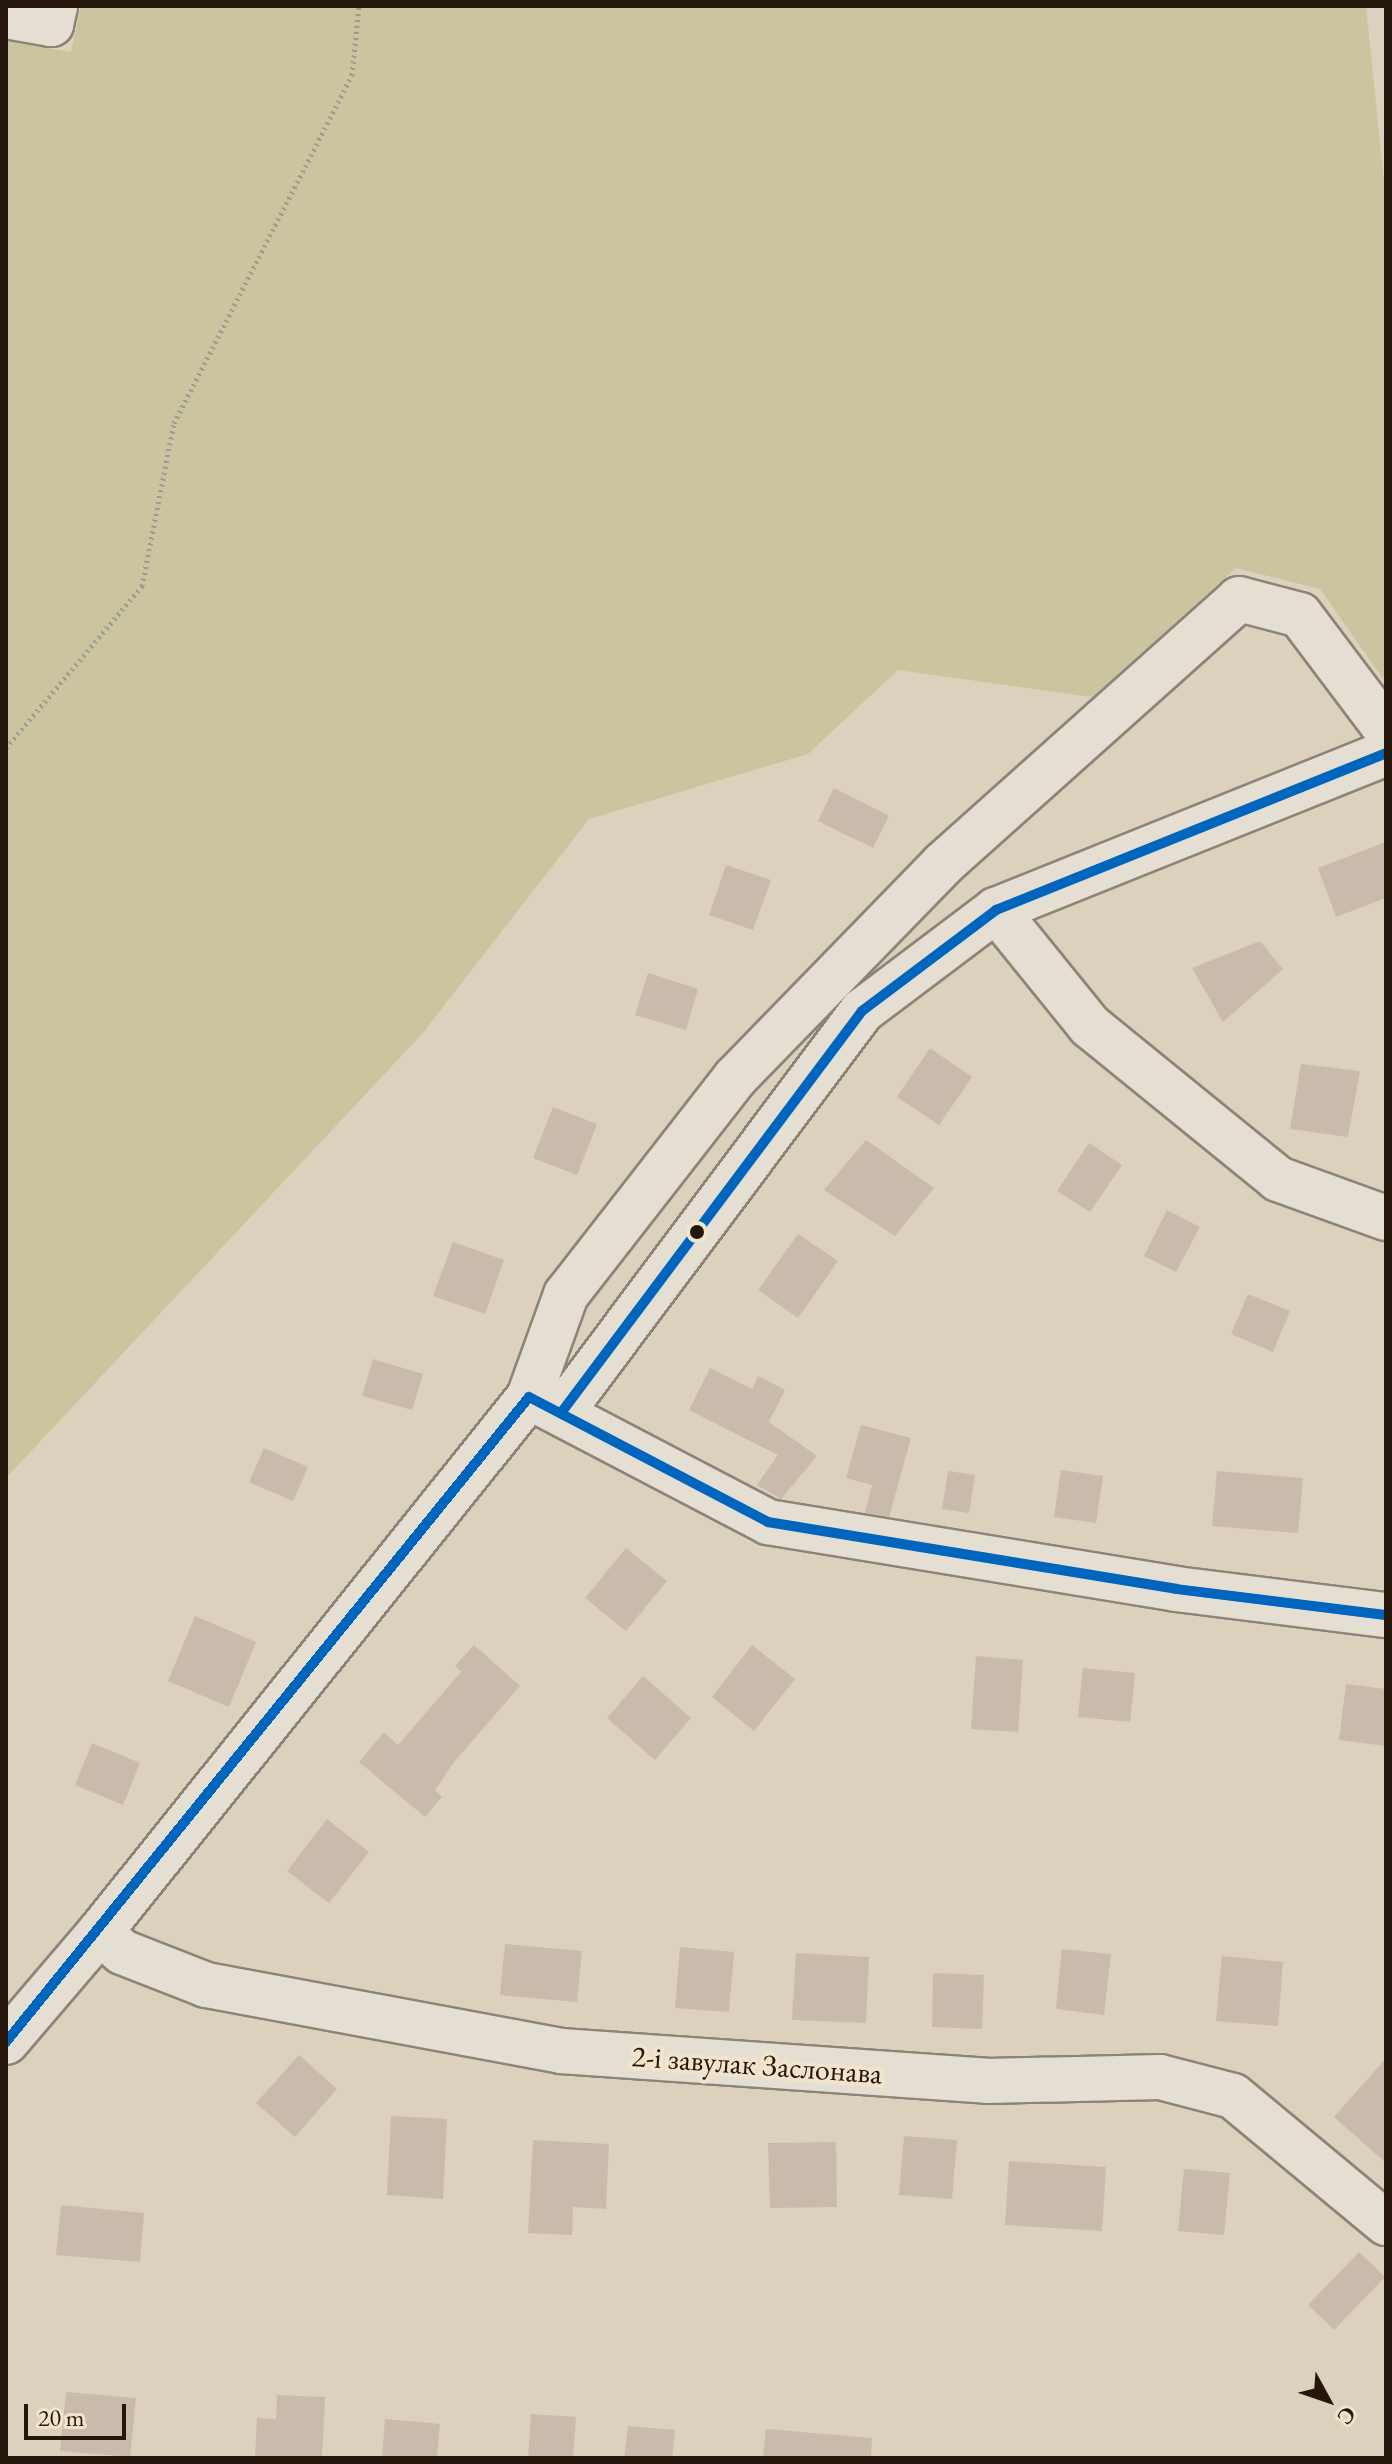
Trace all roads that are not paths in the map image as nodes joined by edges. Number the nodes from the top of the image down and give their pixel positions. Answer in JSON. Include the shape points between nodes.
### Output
{"nodes":[{"id":1,"x":55,"y":6,"type":"edge"},
{"id":2,"x":6,"y":16,"type":"edge"},
{"id":3,"x":1386,"y":729,"type":"edge"},
{"id":4,"x":1386,"y":753,"type":"edge"},
{"id":5,"x":996,"y":910,"type":"junction"},
{"id":6,"x":1386,"y":1218,"type":"edge"},
{"id":7,"x":545,"y":1405,"type":"junction"},
{"id":8,"x":1386,"y":1615,"type":"edge"},
{"id":9,"x":100,"y":1932,"type":"junction"},
{"id":10,"x":6,"y":2042,"type":"edge"},
{"id":11,"x":1386,"y":2223,"type":"edge"}],
"edges":[{"from":1,"to":2,"type":"street","via":[[51,24]]},
{"from":3,"to":7,"type":"street","via":[[1300,615],[1239,599],[943,864],[735,1078],[566,1295]]},
{"from":4,"to":5,"type":"street"},
{"from":5,"to":6,"type":"street","via":[[1090,1026],[1278,1179]]},
{"from":5,"to":7,"type":"street","via":[[862,1011]]},
{"from":7,"to":8,"type":"street","via":[[768,1522],[1176,1589]]},
{"from":7,"to":9,"type":"street"},
{"from":9,"to":10,"type":"street"},
{"from":9,"to":11,"type":"street","name":"2-і завулак Заслонава","via":[[122,1952],[206,1985],[561,2051],[987,2081],[1160,2077],[1233,2096]]}]}
